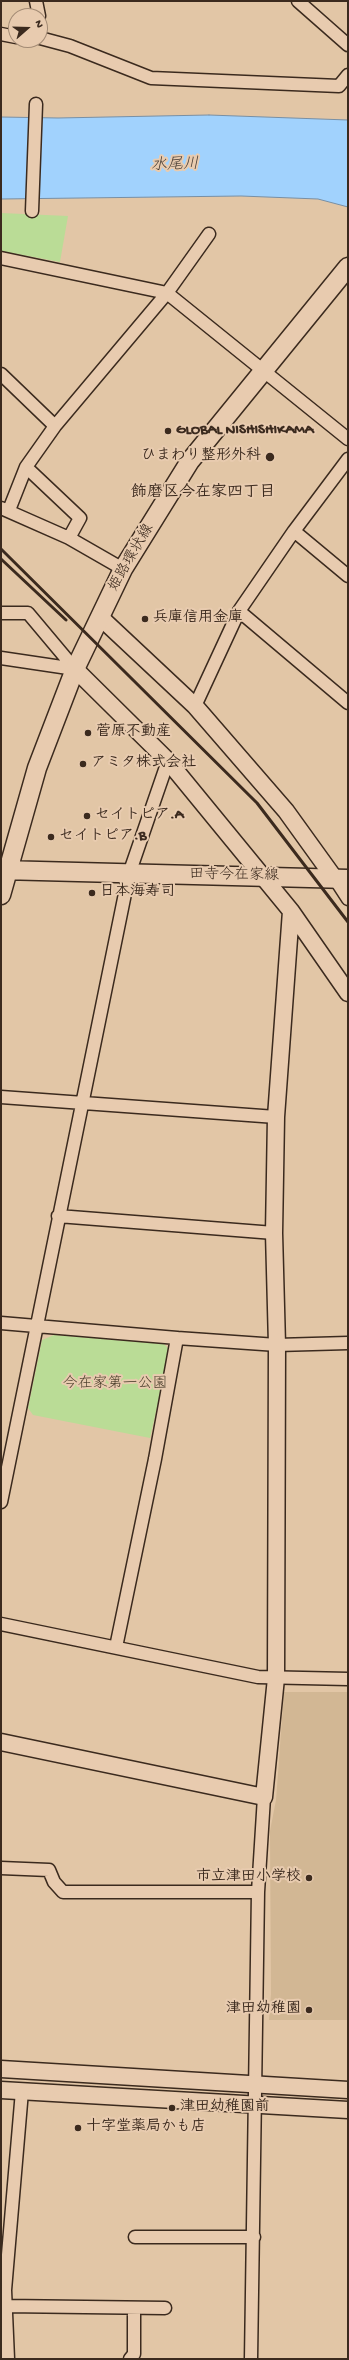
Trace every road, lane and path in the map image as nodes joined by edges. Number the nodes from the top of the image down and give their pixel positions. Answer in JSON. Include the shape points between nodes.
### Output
{"nodes":[{"id":1,"x":298,"y":1,"type":"edge"},
{"id":2,"x":48,"y":41,"type":"edge"},
{"id":3,"x":348,"y":45,"type":"edge"},
{"id":4,"x":348,"y":75,"type":"edge"},
{"id":5,"x":36,"y":104,"type":"dead end"},
{"id":6,"x":32,"y":211,"type":"dead end"},
{"id":7,"x":209,"y":234,"type":"dead end"},
{"id":8,"x":1,"y":258,"type":"edge"},
{"id":9,"x":348,"y":267,"type":"edge"},
{"id":10,"x":167,"y":293,"type":"junction"},
{"id":11,"x":261,"y":371,"type":"junction"},
{"id":12,"x":1,"y":374,"type":"edge"},
{"id":13,"x":54,"y":426,"type":"junction"},
{"id":14,"x":348,"y":440,"type":"edge"},
{"id":15,"x":348,"y":460,"type":"edge"},
{"id":16,"x":26,"y":467,"type":"junction"},
{"id":17,"x":5,"y":509,"type":"edge"},
{"id":18,"x":294,"y":531,"type":"junction"},
{"id":19,"x":69,"y":538,"type":"junction"},
{"id":20,"x":123,"y":569,"type":"junction"},
{"id":21,"x":348,"y":576,"type":"edge"},
{"id":22,"x":239,"y":611,"type":"junction"},
{"id":23,"x":1,"y":613,"type":"edge"},
{"id":24,"x":100,"y":617,"type":"junction"},
{"id":25,"x":1,"y":658,"type":"edge"},
{"id":26,"x":75,"y":669,"type":"junction"},
{"id":27,"x":348,"y":703,"type":"edge"},
{"id":28,"x":195,"y":706,"type":"junction"},
{"id":29,"x":168,"y":761,"type":"junction"},
{"id":30,"x":4,"y":871,"type":"edge"},
{"id":31,"x":129,"y":874,"type":"junction"},
{"id":32,"x":263,"y":877,"type":"junction"},
{"id":33,"x":342,"y":879,"type":"edge"},
{"id":34,"x":1,"y":895,"type":"edge"},
{"id":35,"x":348,"y":899,"type":"edge"},
{"id":36,"x":292,"y":911,"type":"junction"},
{"id":37,"x":348,"y":993,"type":"edge"},
{"id":38,"x":1,"y":1097,"type":"edge"},
{"id":39,"x":82,"y":1104,"type":"junction"},
{"id":40,"x":276,"y":1118,"type":"junction"},
{"id":41,"x":58,"y":1216,"type":"junction"},
{"id":42,"x":274,"y":1233,"type":"junction"},
{"id":43,"x":1,"y":1323,"type":"edge"},
{"id":44,"x":37,"y":1326,"type":"junction"},
{"id":45,"x":177,"y":1338,"type":"junction"},
{"id":46,"x":348,"y":1343,"type":"edge"},
{"id":47,"x":277,"y":1345,"type":"junction"},
{"id":48,"x":1,"y":1502,"type":"edge"},
{"id":49,"x":1,"y":1624,"type":"edge"},
{"id":50,"x":116,"y":1648,"type":"junction"},
{"id":51,"x":276,"y":1678,"type":"junction"},
{"id":52,"x":348,"y":1679,"type":"edge"},
{"id":53,"x":1,"y":1742,"type":"edge"},
{"id":54,"x":264,"y":1797,"type":"junction"},
{"id":55,"x":1,"y":1868,"type":"edge"},
{"id":56,"x":258,"y":1892,"type":"junction"},
{"id":57,"x":1,"y":2069,"type":"edge"},
{"id":58,"x":256,"y":2084,"type":"junction"},
{"id":59,"x":1,"y":2090,"type":"edge"},
{"id":60,"x":348,"y":2090,"type":"edge"},
{"id":61,"x":22,"y":2091,"type":"junction"},
{"id":62,"x":256,"y":2104,"type":"junction"},
{"id":63,"x":348,"y":2110,"type":"edge"},
{"id":64,"x":135,"y":2237,"type":"dead end"},
{"id":65,"x":254,"y":2237,"type":"junction"},
{"id":66,"x":4,"y":2306,"type":"junction"},
{"id":67,"x":134,"y":2308,"type":"junction"},
{"id":68,"x":165,"y":2308,"type":"dead end"},
{"id":69,"x":8,"y":2359,"type":"edge"},
{"id":70,"x":130,"y":2359,"type":"edge"},
{"id":71,"x":251,"y":2359,"type":"edge"}],
"edges":[{"from":1,"to":3,"type":"street"},
{"from":2,"to":4,"type":"street","via":[[151,78],[339,86]]},
{"from":5,"to":6,"type":"street"},
{"from":7,"to":10,"type":"street"},
{"from":8,"to":10,"type":"street"},
{"from":9,"to":11,"type":"main road","name":"姫路環状線"},
{"from":10,"to":11,"type":"street"},
{"from":10,"to":13,"type":"street"},
{"from":11,"to":14,"type":"street"},
{"from":11,"to":20,"type":"main road","name":"姫路環状線","via":[[190,461]]},
{"from":12,"to":13,"type":"street"},
{"from":13,"to":16,"type":"street"},
{"from":15,"to":18,"type":"street"},
{"from":16,"to":17,"type":"street"},
{"from":16,"to":19,"type":"street","via":[[80,518]]},
{"from":17,"to":19,"type":"street"},
{"from":18,"to":21,"type":"street"},
{"from":18,"to":22,"type":"street"},
{"from":19,"to":20,"type":"street"},
{"from":20,"to":24,"type":"main road","name":"姫路環状線"},
{"from":22,"to":27,"type":"street"},
{"from":22,"to":28,"type":"street"},
{"from":23,"to":26,"type":"street","via":[[28,613]]},
{"from":24,"to":26,"type":"main road","name":"姫路環状線"},
{"from":24,"to":28,"type":"street"},
{"from":25,"to":26,"type":"street"},
{"from":26,"to":29,"type":"street"},
{"from":26,"to":30,"type":"main road","name":"姫路環状線","via":[[37,768]]},
{"from":28,"to":33,"type":"street"},
{"from":29,"to":31,"type":"street"},
{"from":29,"to":32,"type":"street"},
{"from":30,"to":31,"type":"main road","name":"田寺今在家線"},
{"from":30,"to":34,"type":"main road","name":"姫路環状線"},
{"from":31,"to":32,"type":"main road","name":"田寺今在家線"},
{"from":31,"to":39,"type":"street"},
{"from":32,"to":33,"type":"main road","name":"田寺今在家線"},
{"from":32,"to":36,"type":"street"},
{"from":33,"to":35,"type":"street"},
{"from":36,"to":37,"type":"street"},
{"from":36,"to":40,"type":"street"},
{"from":38,"to":39,"type":"street"},
{"from":39,"to":40,"type":"street"},
{"from":39,"to":41,"type":"street"},
{"from":40,"to":42,"type":"street"},
{"from":41,"to":42,"type":"street"},
{"from":41,"to":44,"type":"street"},
{"from":42,"to":47,"type":"street"},
{"from":43,"to":44,"type":"street"},
{"from":44,"to":45,"type":"street"},
{"from":44,"to":48,"type":"street"},
{"from":45,"to":47,"type":"street"},
{"from":45,"to":50,"type":"street"},
{"from":46,"to":47,"type":"street"},
{"from":47,"to":51,"type":"street"},
{"from":49,"to":50,"type":"street"},
{"from":50,"to":51,"type":"street","via":[[258,1677]]},
{"from":51,"to":52,"type":"street"},
{"from":51,"to":54,"type":"street"},
{"from":53,"to":54,"type":"street"},
{"from":54,"to":56,"type":"street"},
{"from":55,"to":56,"type":"street","via":[[49,1870],[54,1882],[63,1892]]},
{"from":56,"to":58,"type":"street"},
{"from":57,"to":58,"type":"street"},
{"from":58,"to":60,"type":"street"},
{"from":58,"to":62,"type":"street"},
{"from":59,"to":61,"type":"street"},
{"from":61,"to":62,"type":"street"},
{"from":61,"to":66,"type":"street"},
{"from":62,"to":63,"type":"street"},
{"from":62,"to":65,"type":"street"},
{"from":64,"to":65,"type":"street"},
{"from":65,"to":71,"type":"street"},
{"from":66,"to":67,"type":"street"},
{"from":66,"to":69,"type":"street"},
{"from":67,"to":68,"type":"street"},
{"from":67,"to":70,"type":"street","via":[[134,2354]]}]}
